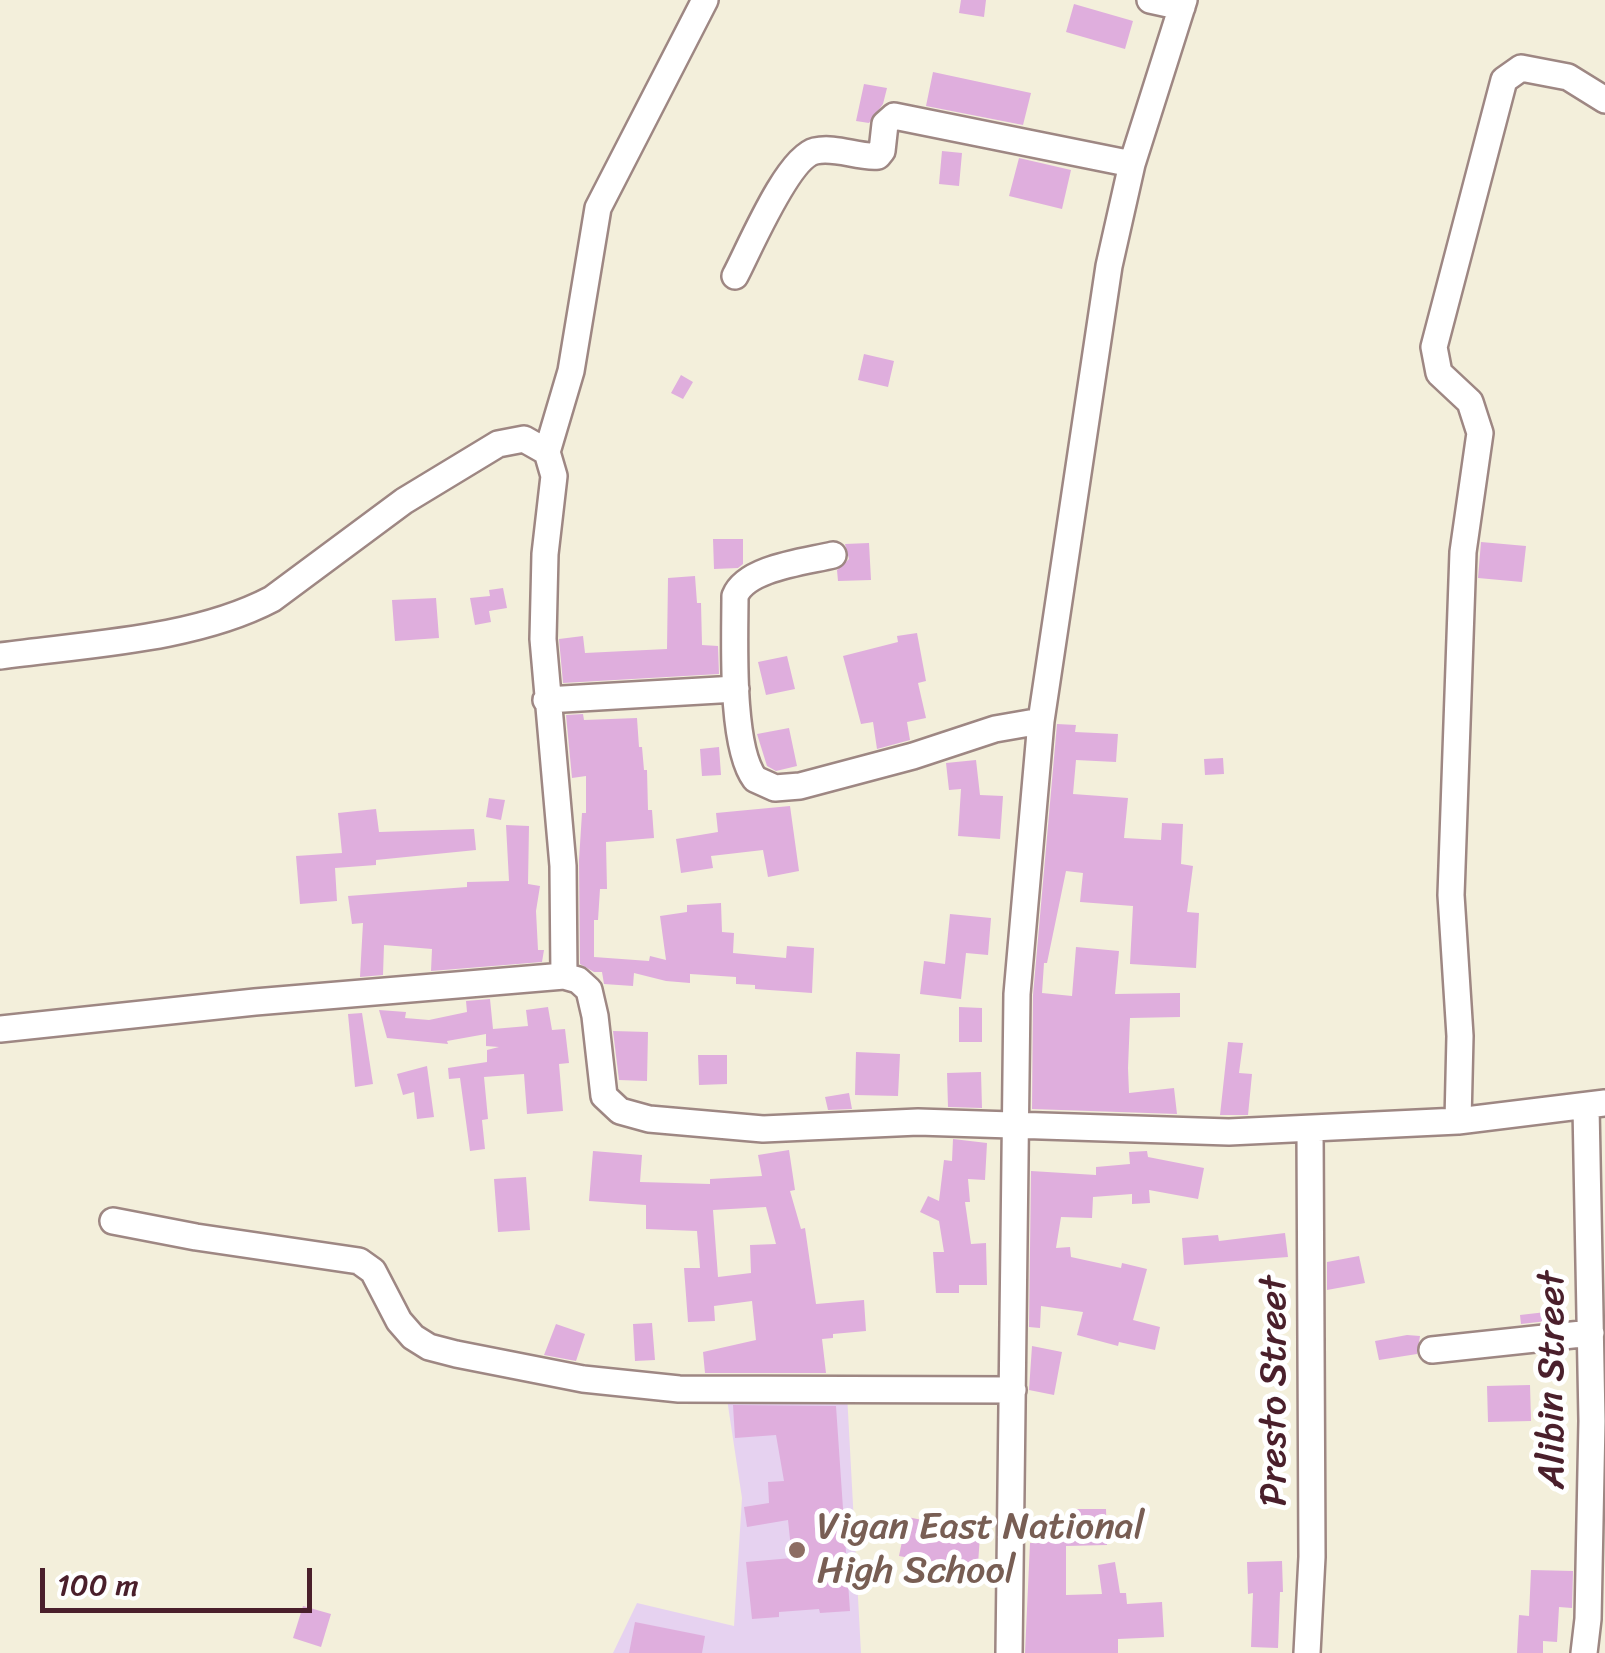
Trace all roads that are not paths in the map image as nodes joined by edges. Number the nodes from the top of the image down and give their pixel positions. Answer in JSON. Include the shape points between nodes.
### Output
{"nodes":[{"id":1,"x":705,"y":0,"type":"edge"},
{"id":2,"x":1150,"y":0,"type":"edge"},
{"id":3,"x":1183,"y":3,"type":"edge"},
{"id":4,"x":1605,"y":100,"type":"edge"},
{"id":5,"x":1132,"y":164,"type":"junction"},
{"id":6,"x":735,"y":276,"type":"dead end"},
{"id":7,"x":546,"y":452,"type":"junction"},
{"id":8,"x":833,"y":555,"type":"dead end"},
{"id":9,"x":0,"y":656,"type":"edge"},
{"id":10,"x":736,"y":688,"type":"junction"},
{"id":11,"x":546,"y":700,"type":"junction"},
{"id":12,"x":1041,"y":721,"type":"junction"},
{"id":13,"x":564,"y":976,"type":"junction"},
{"id":14,"x":0,"y":1030,"type":"edge"},
{"id":15,"x":1595,"y":1104,"type":"edge"},
{"id":16,"x":1458,"y":1120,"type":"junction"},
{"id":17,"x":1017,"y":1125,"type":"junction"},
{"id":18,"x":1310,"y":1130,"type":"junction"},
{"id":19,"x":112,"y":1221,"type":"dead end"},
{"id":20,"x":1592,"y":1333,"type":"junction"},
{"id":21,"x":1432,"y":1350,"type":"dead end"},
{"id":22,"x":1014,"y":1390,"type":"junction"},
{"id":23,"x":1010,"y":1653,"type":"edge"},
{"id":24,"x":1307,"y":1653,"type":"edge"},
{"id":25,"x":1584,"y":1653,"type":"edge"}],
"edges":[{"from":1,"to":7,"type":"street","via":[[598,208],[571,370]]},
{"from":2,"to":3,"type":"street"},
{"from":3,"to":5,"type":"street"},
{"from":4,"to":16,"type":"street","via":[[1558,74],[1520,68],[1504,80],[1434,347],[1438,373],[1470,402],[1480,433],[1462,552],[1451,894]]},
{"from":5,"to":6,"type":"street","via":[[894,116],[884,124],[878,156],[816,151],[802,159]]},
{"from":5,"to":12,"type":"street","via":[[1109,266]]},
{"from":7,"to":9,"type":"street","via":[[524,439],[498,444],[244,614],[204,626]]},
{"from":7,"to":11,"type":"street","via":[[554,476],[546,554]]},
{"from":8,"to":10,"type":"street","via":[[752,576],[738,587]]},
{"from":10,"to":11,"type":"street"},
{"from":10,"to":12,"type":"street","via":[[748,771],[775,788]]},
{"from":11,"to":13,"type":"street","via":[[563,866]]},
{"from":12,"to":17,"type":"street","via":[[1018,994]]},
{"from":13,"to":14,"type":"street"},
{"from":13,"to":17,"type":"street","via":[[589,990],[604,1096],[632,1116],[764,1129]]},
{"from":15,"to":16,"type":"street"},
{"from":15,"to":20,"type":"street","name":"Alibin Street"},
{"from":16,"to":18,"type":"street"},
{"from":17,"to":18,"type":"street"},
{"from":17,"to":22,"type":"street"},
{"from":18,"to":24,"type":"street","name":"Presto Street"},
{"from":19,"to":22,"type":"street","via":[[360,1261],[373,1271],[399,1321],[429,1347],[583,1379],[680,1389]]},
{"from":20,"to":21,"type":"street"},
{"from":20,"to":25,"type":"street","name":"Alibin Street"},
{"from":22,"to":23,"type":"street"}]}
